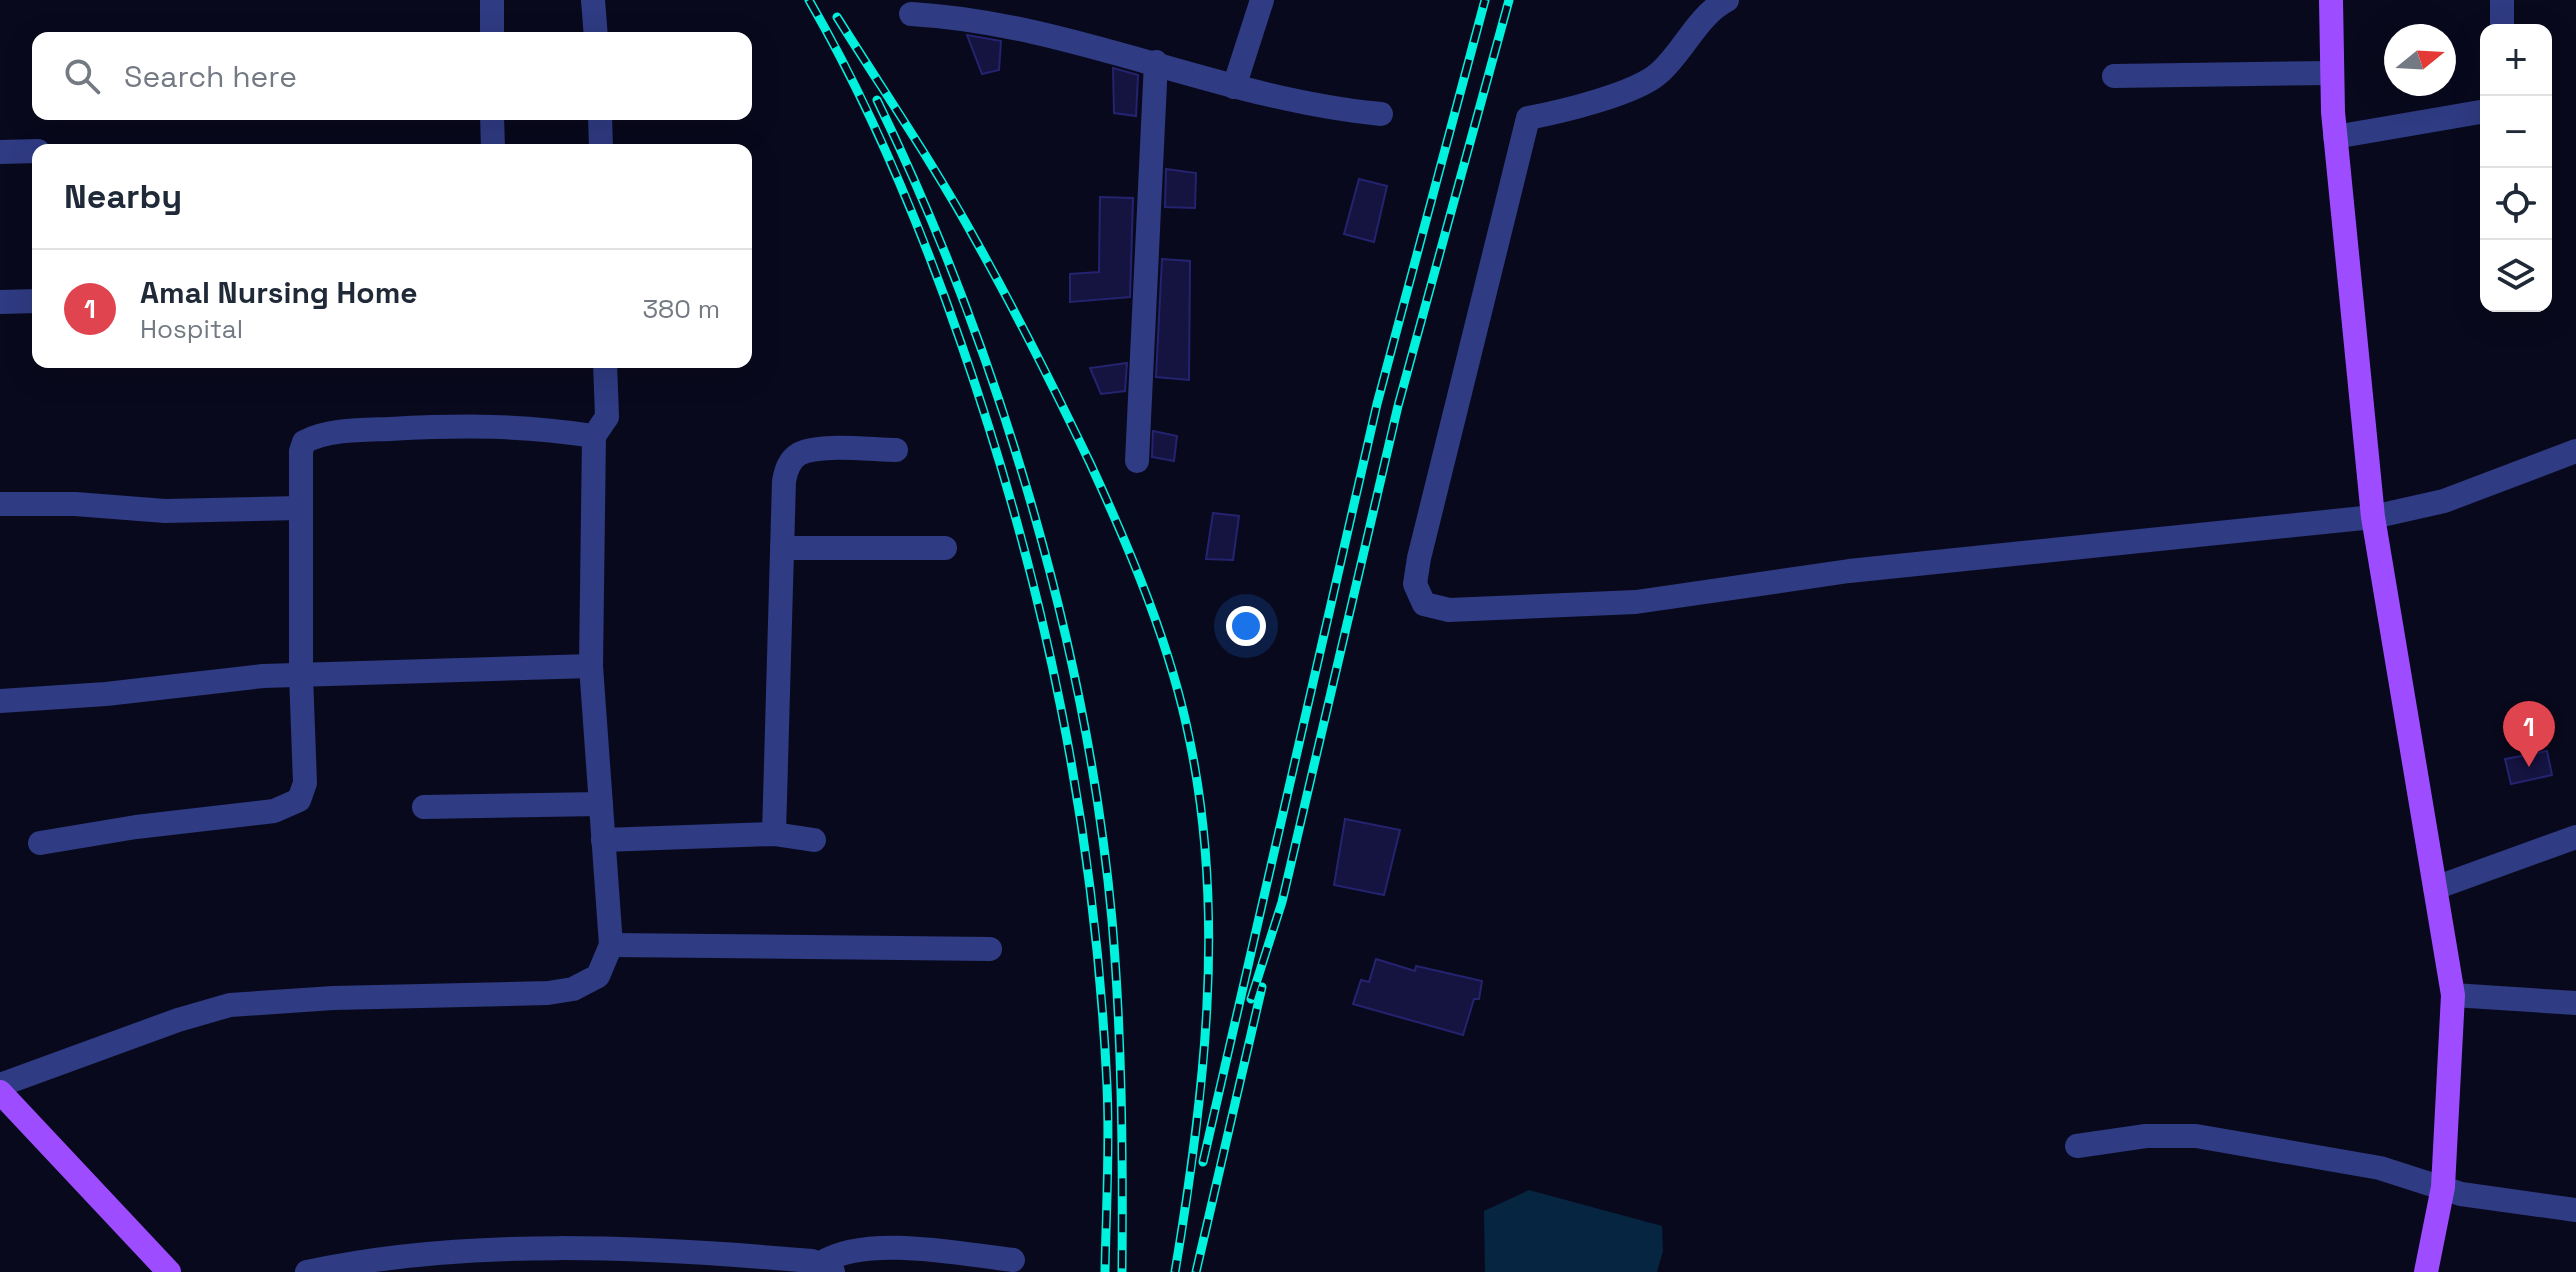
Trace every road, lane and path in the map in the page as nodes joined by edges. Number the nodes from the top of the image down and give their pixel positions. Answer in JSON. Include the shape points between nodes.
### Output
{"nodes":[{"id":1,"x":492,"y":0,"type":"edge"},
{"id":2,"x":593,"y":0,"type":"edge"},
{"id":3,"x":1262,"y":0,"type":"edge"},
{"id":4,"x":1727,"y":0,"type":"edge"},
{"id":5,"x":2331,"y":0,"type":"edge"},
{"id":6,"x":2502,"y":0,"type":"edge"},
{"id":7,"x":966,"y":8,"type":"edge"},
{"id":8,"x":911,"y":14,"type":"dead end"},
{"id":9,"x":2502,"y":24,"type":"edge"},
{"id":10,"x":492,"y":32,"type":"edge"},
{"id":11,"x":596,"y":32,"type":"edge"},
{"id":12,"x":1156,"y":62,"type":"junction"},
{"id":13,"x":2331,"y":73,"type":"junction"},
{"id":14,"x":2114,"y":76,"type":"dead end"},
{"id":15,"x":1234,"y":87,"type":"junction"},
{"id":16,"x":2480,"y":112,"type":"edge"},
{"id":17,"x":1381,"y":114,"type":"dead end"},
{"id":18,"x":492,"y":120,"type":"edge"},
{"id":19,"x":600,"y":120,"type":"edge"},
{"id":20,"x":2335,"y":137,"type":"junction"},
{"id":21,"x":493,"y":144,"type":"edge"},
{"id":22,"x":601,"y":144,"type":"edge"},
{"id":23,"x":32,"y":151,"type":"edge"},
{"id":24,"x":0,"y":152,"type":"edge"},
{"id":25,"x":32,"y":301,"type":"edge"},
{"id":26,"x":0,"y":302,"type":"edge"},
{"id":27,"x":605,"y":368,"type":"edge"},
{"id":28,"x":594,"y":436,"type":"junction"},
{"id":29,"x":896,"y":450,"type":"dead end"},
{"id":30,"x":2576,"y":451,"type":"edge"},
{"id":31,"x":1137,"y":461,"type":"dead end"},
{"id":32,"x":0,"y":504,"type":"edge"},
{"id":33,"x":301,"y":508,"type":"junction"},
{"id":34,"x":2373,"y":517,"type":"junction"},
{"id":35,"x":782,"y":548,"type":"junction"},
{"id":36,"x":945,"y":548,"type":"dead end"},
{"id":37,"x":591,"y":666,"type":"junction"},
{"id":38,"x":301,"y":675,"type":"junction"},
{"id":39,"x":0,"y":701,"type":"edge"},
{"id":40,"x":601,"y":804,"type":"junction"},
{"id":41,"x":424,"y":807,"type":"dead end"},
{"id":42,"x":774,"y":834,"type":"junction"},
{"id":43,"x":2576,"y":837,"type":"edge"},
{"id":44,"x":603,"y":840,"type":"junction"},
{"id":45,"x":814,"y":840,"type":"dead end"},
{"id":46,"x":40,"y":843,"type":"dead end"},
{"id":47,"x":2435,"y":888,"type":"junction"},
{"id":48,"x":611,"y":945,"type":"junction"},
{"id":49,"x":990,"y":949,"type":"dead end"},
{"id":50,"x":2453,"y":995,"type":"junction"},
{"id":51,"x":2576,"y":1003,"type":"edge"},
{"id":52,"x":0,"y":1085,"type":"edge"},
{"id":53,"x":0,"y":1092,"type":"edge"},
{"id":54,"x":2077,"y":1146,"type":"dead end"},
{"id":55,"x":2443,"y":1187,"type":"junction"},
{"id":56,"x":2576,"y":1210,"type":"edge"},
{"id":57,"x":1013,"y":1260,"type":"dead end"},
{"id":58,"x":827,"y":1267,"type":"edge"},
{"id":59,"x":169,"y":1272,"type":"edge"},
{"id":60,"x":307,"y":1272,"type":"edge"},
{"id":61,"x":2426,"y":1272,"type":"edge"}],
"edges":[{"from":1,"to":10,"type":"street"},
{"from":2,"to":11,"type":"street"},
{"from":3,"to":15,"type":"street"},
{"from":4,"to":34,"type":"street","via":[[1707,15],[1657,76],[1577,107],[1528,118],[1419,558],[1415,584],[1424,604],[1449,610],[1636,602],[1849,571]]},
{"from":5,"to":13,"type":"main road"},
{"from":6,"to":9,"type":"street"},
{"from":7,"to":8,"type":"street"},
{"from":7,"to":12,"type":"street"},
{"from":12,"to":15,"type":"street"},
{"from":12,"to":31,"type":"street"},
{"from":13,"to":14,"type":"street"},
{"from":13,"to":20,"type":"main road"},
{"from":15,"to":17,"type":"street"},
{"from":16,"to":20,"type":"street"},
{"from":18,"to":21,"type":"street"},
{"from":19,"to":22,"type":"street"},
{"from":20,"to":34,"type":"main road"},
{"from":23,"to":24,"type":"street"},
{"from":25,"to":26,"type":"street"},
{"from":27,"to":28,"type":"street","via":[[607,417]]},
{"from":28,"to":33,"type":"street","via":[[502,424],[313,437],[301,451]]},
{"from":28,"to":37,"type":"street"},
{"from":29,"to":35,"type":"street","via":[[799,454],[788,464],[784,481]]},
{"from":30,"to":34,"type":"street","via":[[2444,501]]},
{"from":32,"to":33,"type":"street","via":[[165,511]]},
{"from":33,"to":38,"type":"street"},
{"from":34,"to":47,"type":"main road"},
{"from":35,"to":36,"type":"street"},
{"from":35,"to":42,"type":"street"},
{"from":37,"to":38,"type":"street"},
{"from":37,"to":40,"type":"street"},
{"from":38,"to":39,"type":"street"},
{"from":38,"to":46,"type":"street","via":[[305,792],[290,806]]},
{"from":40,"to":41,"type":"street"},
{"from":40,"to":44,"type":"street"},
{"from":42,"to":44,"type":"street"},
{"from":42,"to":45,"type":"street"},
{"from":43,"to":47,"type":"street"},
{"from":44,"to":48,"type":"street"},
{"from":47,"to":50,"type":"main road"},
{"from":48,"to":49,"type":"street"},
{"from":48,"to":52,"type":"street","via":[[598,976],[573,989],[230,1005]]},
{"from":50,"to":51,"type":"street"},
{"from":50,"to":55,"type":"main road"},
{"from":53,"to":59,"type":"main road"},
{"from":54,"to":55,"type":"street","via":[[2146,1136],[2196,1136],[2380,1168]]},
{"from":55,"to":56,"type":"street"},
{"from":55,"to":61,"type":"main road"},
{"from":57,"to":58,"type":"street","via":[[864,1249],[834,1255]]},
{"from":58,"to":60,"type":"street","via":[[625,1250],[477,1251],[368,1259]]}]}
